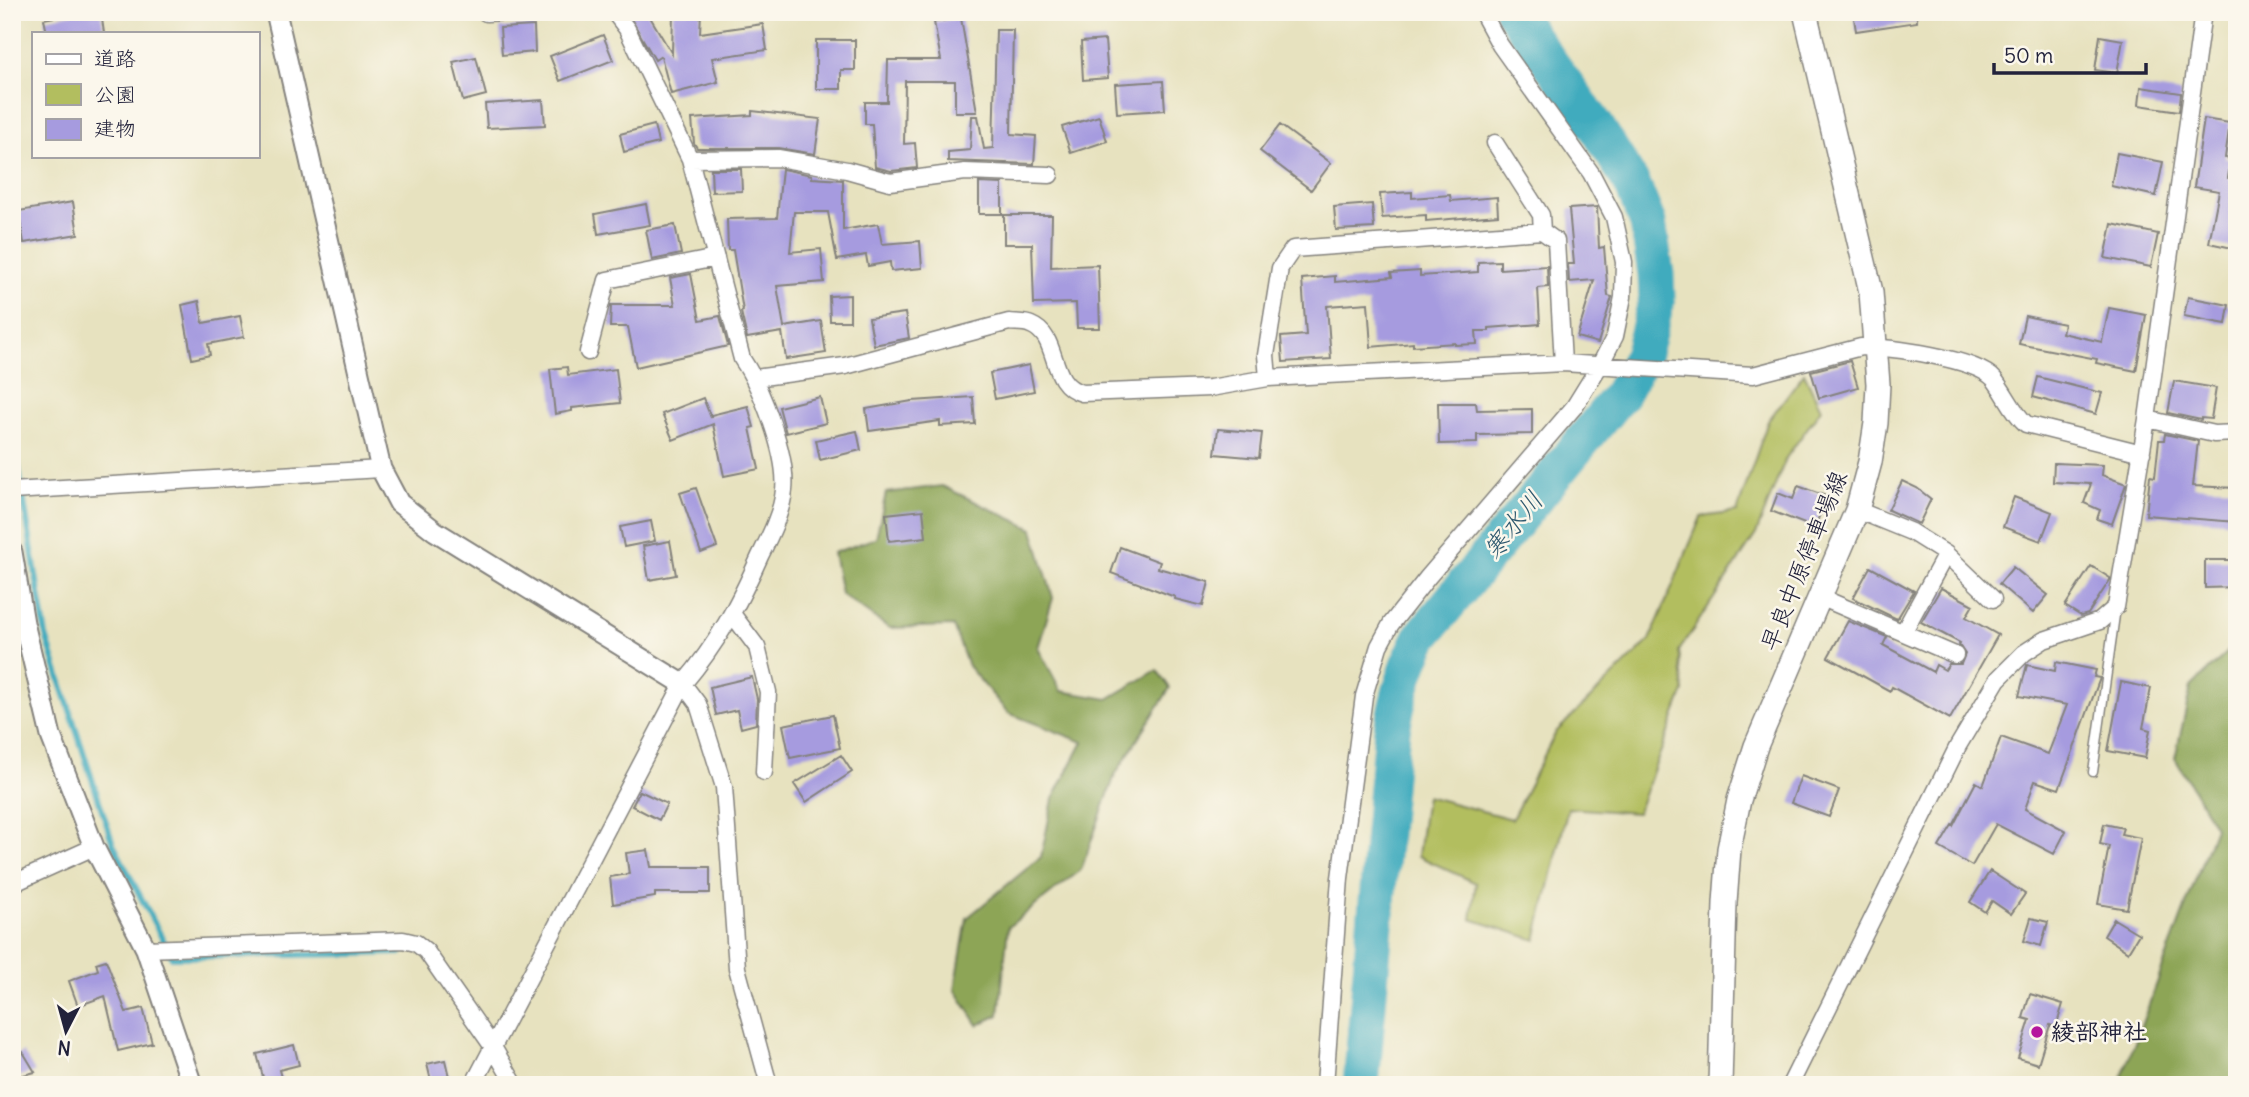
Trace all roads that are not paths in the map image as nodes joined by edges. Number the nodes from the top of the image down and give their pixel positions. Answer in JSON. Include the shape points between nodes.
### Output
{"nodes":[{"id":1,"x":276,"y":12,"type":"edge"},
{"id":2,"x":504,"y":12,"type":"edge"},
{"id":3,"x":614,"y":12,"type":"edge"},
{"id":4,"x":1482,"y":12,"type":"edge"},
{"id":5,"x":1805,"y":12,"type":"edge"},
{"id":6,"x":2203,"y":12,"type":"edge"},
{"id":7,"x":486,"y":13,"type":"edge"},
{"id":8,"x":1495,"y":143,"type":"dead end"},
{"id":9,"x":690,"y":159,"type":"junction"},
{"id":10,"x":1050,"y":175,"type":"dead end"},
{"id":11,"x":1542,"y":231,"type":"junction"},
{"id":12,"x":716,"y":258,"type":"junction"},
{"id":13,"x":1877,"y":347,"type":"junction"},
{"id":14,"x":588,"y":352,"type":"dead end"},
{"id":15,"x":1563,"y":363,"type":"junction"},
{"id":16,"x":1600,"y":365,"type":"junction"},
{"id":17,"x":755,"y":378,"type":"junction"},
{"id":18,"x":1268,"y":378,"type":"junction"},
{"id":19,"x":2147,"y":419,"type":"junction"},
{"id":20,"x":2237,"y":433,"type":"edge"},
{"id":21,"x":2142,"y":453,"type":"junction"},
{"id":22,"x":382,"y":469,"type":"junction"},
{"id":23,"x":12,"y":491,"type":"edge"},
{"id":24,"x":1857,"y":510,"type":"junction"},
{"id":25,"x":12,"y":552,"type":"edge"},
{"id":26,"x":1946,"y":554,"type":"junction"},
{"id":27,"x":1820,"y":597,"type":"junction"},
{"id":28,"x":1993,"y":599,"type":"dead end"},
{"id":29,"x":2116,"y":607,"type":"junction"},
{"id":30,"x":733,"y":615,"type":"junction"},
{"id":31,"x":1905,"y":631,"type":"junction"},
{"id":32,"x":1955,"y":655,"type":"dead end"},
{"id":33,"x":683,"y":684,"type":"junction"},
{"id":34,"x":764,"y":772,"type":"dead end"},
{"id":35,"x":2093,"y":772,"type":"dead end"},
{"id":36,"x":94,"y":847,"type":"junction"},
{"id":37,"x":12,"y":884,"type":"edge"},
{"id":38,"x":146,"y":949,"type":"junction"},
{"id":39,"x":492,"y":1047,"type":"junction"},
{"id":40,"x":192,"y":1085,"type":"edge"},
{"id":41,"x":473,"y":1085,"type":"edge"},
{"id":42,"x":515,"y":1085,"type":"edge"},
{"id":43,"x":769,"y":1085,"type":"edge"},
{"id":44,"x":1325,"y":1085,"type":"edge"},
{"id":45,"x":1720,"y":1085,"type":"edge"},
{"id":46,"x":1790,"y":1085,"type":"edge"}],
"edges":[{"from":1,"to":22,"type":"street"},
{"from":2,"to":7,"type":"street"},
{"from":3,"to":9,"type":"street","via":[[627,29]]},
{"from":4,"to":16,"type":"street","via":[[1500,45],[1591,173],[1614,217],[1624,262],[1623,297],[1615,336]]},
{"from":5,"to":13,"type":"main road","name":"早良中原停車場線","via":[[1871,292]]},
{"from":6,"to":19,"type":"street"},
{"from":8,"to":11,"type":"street","via":[[1541,215]]},
{"from":9,"to":10,"type":"street","via":[[778,158],[890,182],[965,172]]},
{"from":9,"to":12,"type":"street"},
{"from":11,"to":15,"type":"street","via":[[1556,242]]},
{"from":11,"to":18,"type":"street","via":[[1293,249],[1280,268],[1266,355]]},
{"from":12,"to":14,"type":"street","via":[[607,280]]},
{"from":12,"to":17,"type":"street","via":[[742,359]]},
{"from":13,"to":16,"type":"street","via":[[1861,347],[1753,375]]},
{"from":13,"to":21,"type":"street","via":[[1978,367],[1993,379],[2026,424]]},
{"from":13,"to":24,"type":"main road","name":"早良中原停車場線","via":[[1876,424]]},
{"from":15,"to":16,"type":"street"},
{"from":15,"to":18,"type":"street"},
{"from":16,"to":44,"type":"street","via":[[1574,407],[1428,578],[1378,646],[1364,696],[1340,878]]},
{"from":17,"to":18,"type":"street","via":[[845,366],[1009,322],[1032,325],[1046,338],[1071,391],[1210,388]]},
{"from":17,"to":30,"type":"street","via":[[785,472],[784,491]]},
{"from":19,"to":20,"type":"street","via":[[2214,434]]},
{"from":19,"to":21,"type":"street"},
{"from":21,"to":29,"type":"street"},
{"from":22,"to":23,"type":"street"},
{"from":22,"to":33,"type":"street","via":[[399,503],[435,531]]},
{"from":24,"to":26,"type":"street","via":[[1911,532]]},
{"from":24,"to":27,"type":"main road","name":"早良中原停車場線"},
{"from":25,"to":36,"type":"street","via":[[51,736]]},
{"from":26,"to":28,"type":"street"},
{"from":26,"to":31,"type":"street"},
{"from":27,"to":31,"type":"street"},
{"from":27,"to":45,"type":"main road","name":"早良中原停車場線","via":[[1756,746],[1739,800],[1726,890]]},
{"from":29,"to":35,"type":"lane"},
{"from":29,"to":46,"type":"street","via":[[2100,621],[2045,640],[1998,679],[1958,746]]},
{"from":30,"to":33,"type":"street"},
{"from":30,"to":34,"type":"street","via":[[757,647],[768,692]]},
{"from":31,"to":32,"type":"street"},
{"from":33,"to":39,"type":"street"},
{"from":33,"to":43,"type":"street","via":[[698,704],[724,787],[737,968]]},
{"from":36,"to":37,"type":"street"},
{"from":36,"to":38,"type":"street"},
{"from":38,"to":39,"type":"street","via":[[391,940],[416,943]]},
{"from":38,"to":40,"type":"street"},
{"from":39,"to":41,"type":"street"},
{"from":39,"to":42,"type":"street"}]}
